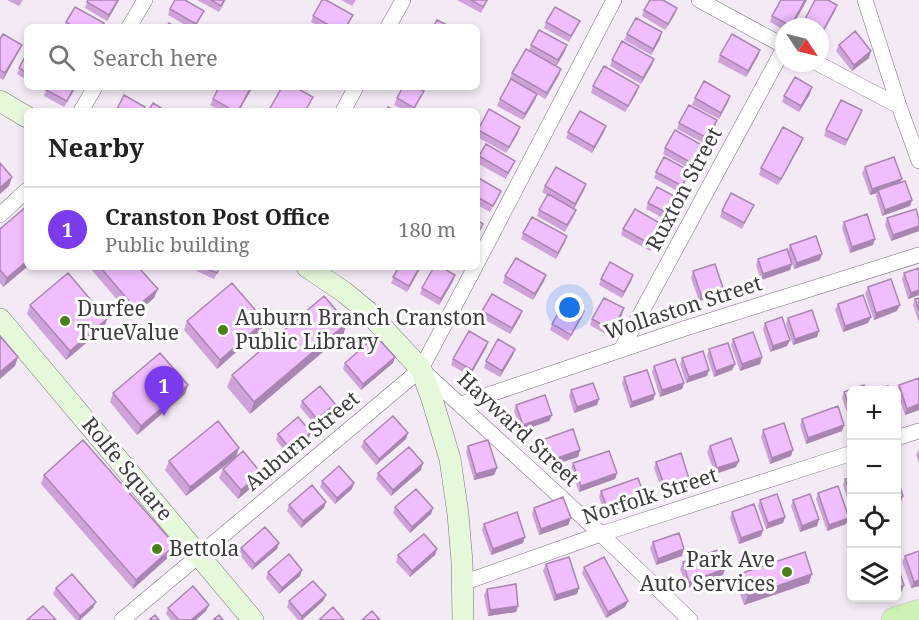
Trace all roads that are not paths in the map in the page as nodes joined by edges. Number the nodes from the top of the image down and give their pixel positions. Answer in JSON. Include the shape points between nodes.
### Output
{"nodes":[{"id":1,"x":145,"y":0,"type":"edge"},
{"id":2,"x":403,"y":0,"type":"edge"},
{"id":3,"x":614,"y":0,"type":"edge"},
{"id":4,"x":699,"y":0,"type":"edge"},
{"id":5,"x":865,"y":0,"type":"edge"},
{"id":6,"x":131,"y":24,"type":"edge"},
{"id":7,"x":390,"y":24,"type":"edge"},
{"id":8,"x":775,"y":42,"type":"edge"},
{"id":9,"x":775,"y":64,"type":"edge"},
{"id":10,"x":829,"y":69,"type":"edge"},
{"id":11,"x":93,"y":90,"type":"edge"},
{"id":12,"x":354,"y":90,"type":"edge"},
{"id":13,"x":0,"y":101,"type":"edge"},
{"id":14,"x":899,"y":106,"type":"junction"},
{"id":15,"x":83,"y":108,"type":"edge"},
{"id":16,"x":345,"y":108,"type":"edge"},
{"id":17,"x":24,"y":115,"type":"edge"},
{"id":18,"x":915,"y":136,"type":"edge"},
{"id":19,"x":919,"y":161,"type":"edge"},
{"id":20,"x":24,"y":193,"type":"edge"},
{"id":21,"x":0,"y":215,"type":"edge"},
{"id":22,"x":919,"y":255,"type":"edge"},
{"id":23,"x":480,"y":256,"type":"edge"},
{"id":24,"x":311,"y":270,"type":"edge"},
{"id":25,"x":473,"y":270,"type":"edge"},
{"id":26,"x":0,"y":319,"type":"edge"},
{"id":27,"x":621,"y":350,"type":"junction"},
{"id":28,"x":421,"y":369,"type":"junction"},
{"id":29,"x":460,"y":404,"type":"junction"},
{"id":30,"x":919,"y":431,"type":"edge"},
{"id":31,"x":901,"y":437,"type":"edge"},
{"id":32,"x":847,"y":455,"type":"edge"},
{"id":33,"x":601,"y":534,"type":"junction"},
{"id":34,"x":199,"y":555,"type":"junction"},
{"id":35,"x":463,"y":583,"type":"junction"},
{"id":36,"x":919,"y":612,"type":"edge"},
{"id":37,"x":122,"y":620,"type":"edge"},
{"id":38,"x":253,"y":620,"type":"edge"},
{"id":39,"x":464,"y":620,"type":"edge"},
{"id":40,"x":690,"y":620,"type":"edge"},
{"id":41,"x":894,"y":620,"type":"edge"}],
"edges":[{"from":1,"to":6,"type":"street"},
{"from":2,"to":7,"type":"street"},
{"from":3,"to":23,"type":"street"},
{"from":4,"to":8,"type":"street"},
{"from":5,"to":14,"type":"street"},
{"from":9,"to":27,"type":"street","name":"Ruxton Street"},
{"from":10,"to":14,"type":"street"},
{"from":11,"to":15,"type":"street"},
{"from":12,"to":16,"type":"street"},
{"from":13,"to":17,"type":"street"},
{"from":14,"to":18,"type":"street"},
{"from":18,"to":19,"type":"street"},
{"from":20,"to":21,"type":"street"},
{"from":22,"to":27,"type":"street","name":"Wollaston Street"},
{"from":24,"to":28,"type":"street","via":[[367,311]]},
{"from":25,"to":28,"type":"street","name":"Auburn Street"},
{"from":26,"to":34,"type":"street","name":"Rolfe Square"},
{"from":27,"to":29,"type":"street","name":"Wollaston Street"},
{"from":28,"to":29,"type":"street","name":"Hayward Street"},
{"from":28,"to":34,"type":"street","name":"Auburn Street"},
{"from":28,"to":35,"type":"street","via":[[450,459]]},
{"from":29,"to":33,"type":"street","name":"Hayward Street"},
{"from":30,"to":31,"type":"street"},
{"from":32,"to":33,"type":"street","name":"Norfolk Street"},
{"from":33,"to":35,"type":"street","name":"Norfolk Street"},
{"from":33,"to":40,"type":"street","name":"Hayward Street"},
{"from":34,"to":37,"type":"street","name":"Auburn Street"},
{"from":34,"to":38,"type":"street","name":"Rolfe Square"},
{"from":35,"to":39,"type":"street"},
{"from":36,"to":41,"type":"main road"}]}
